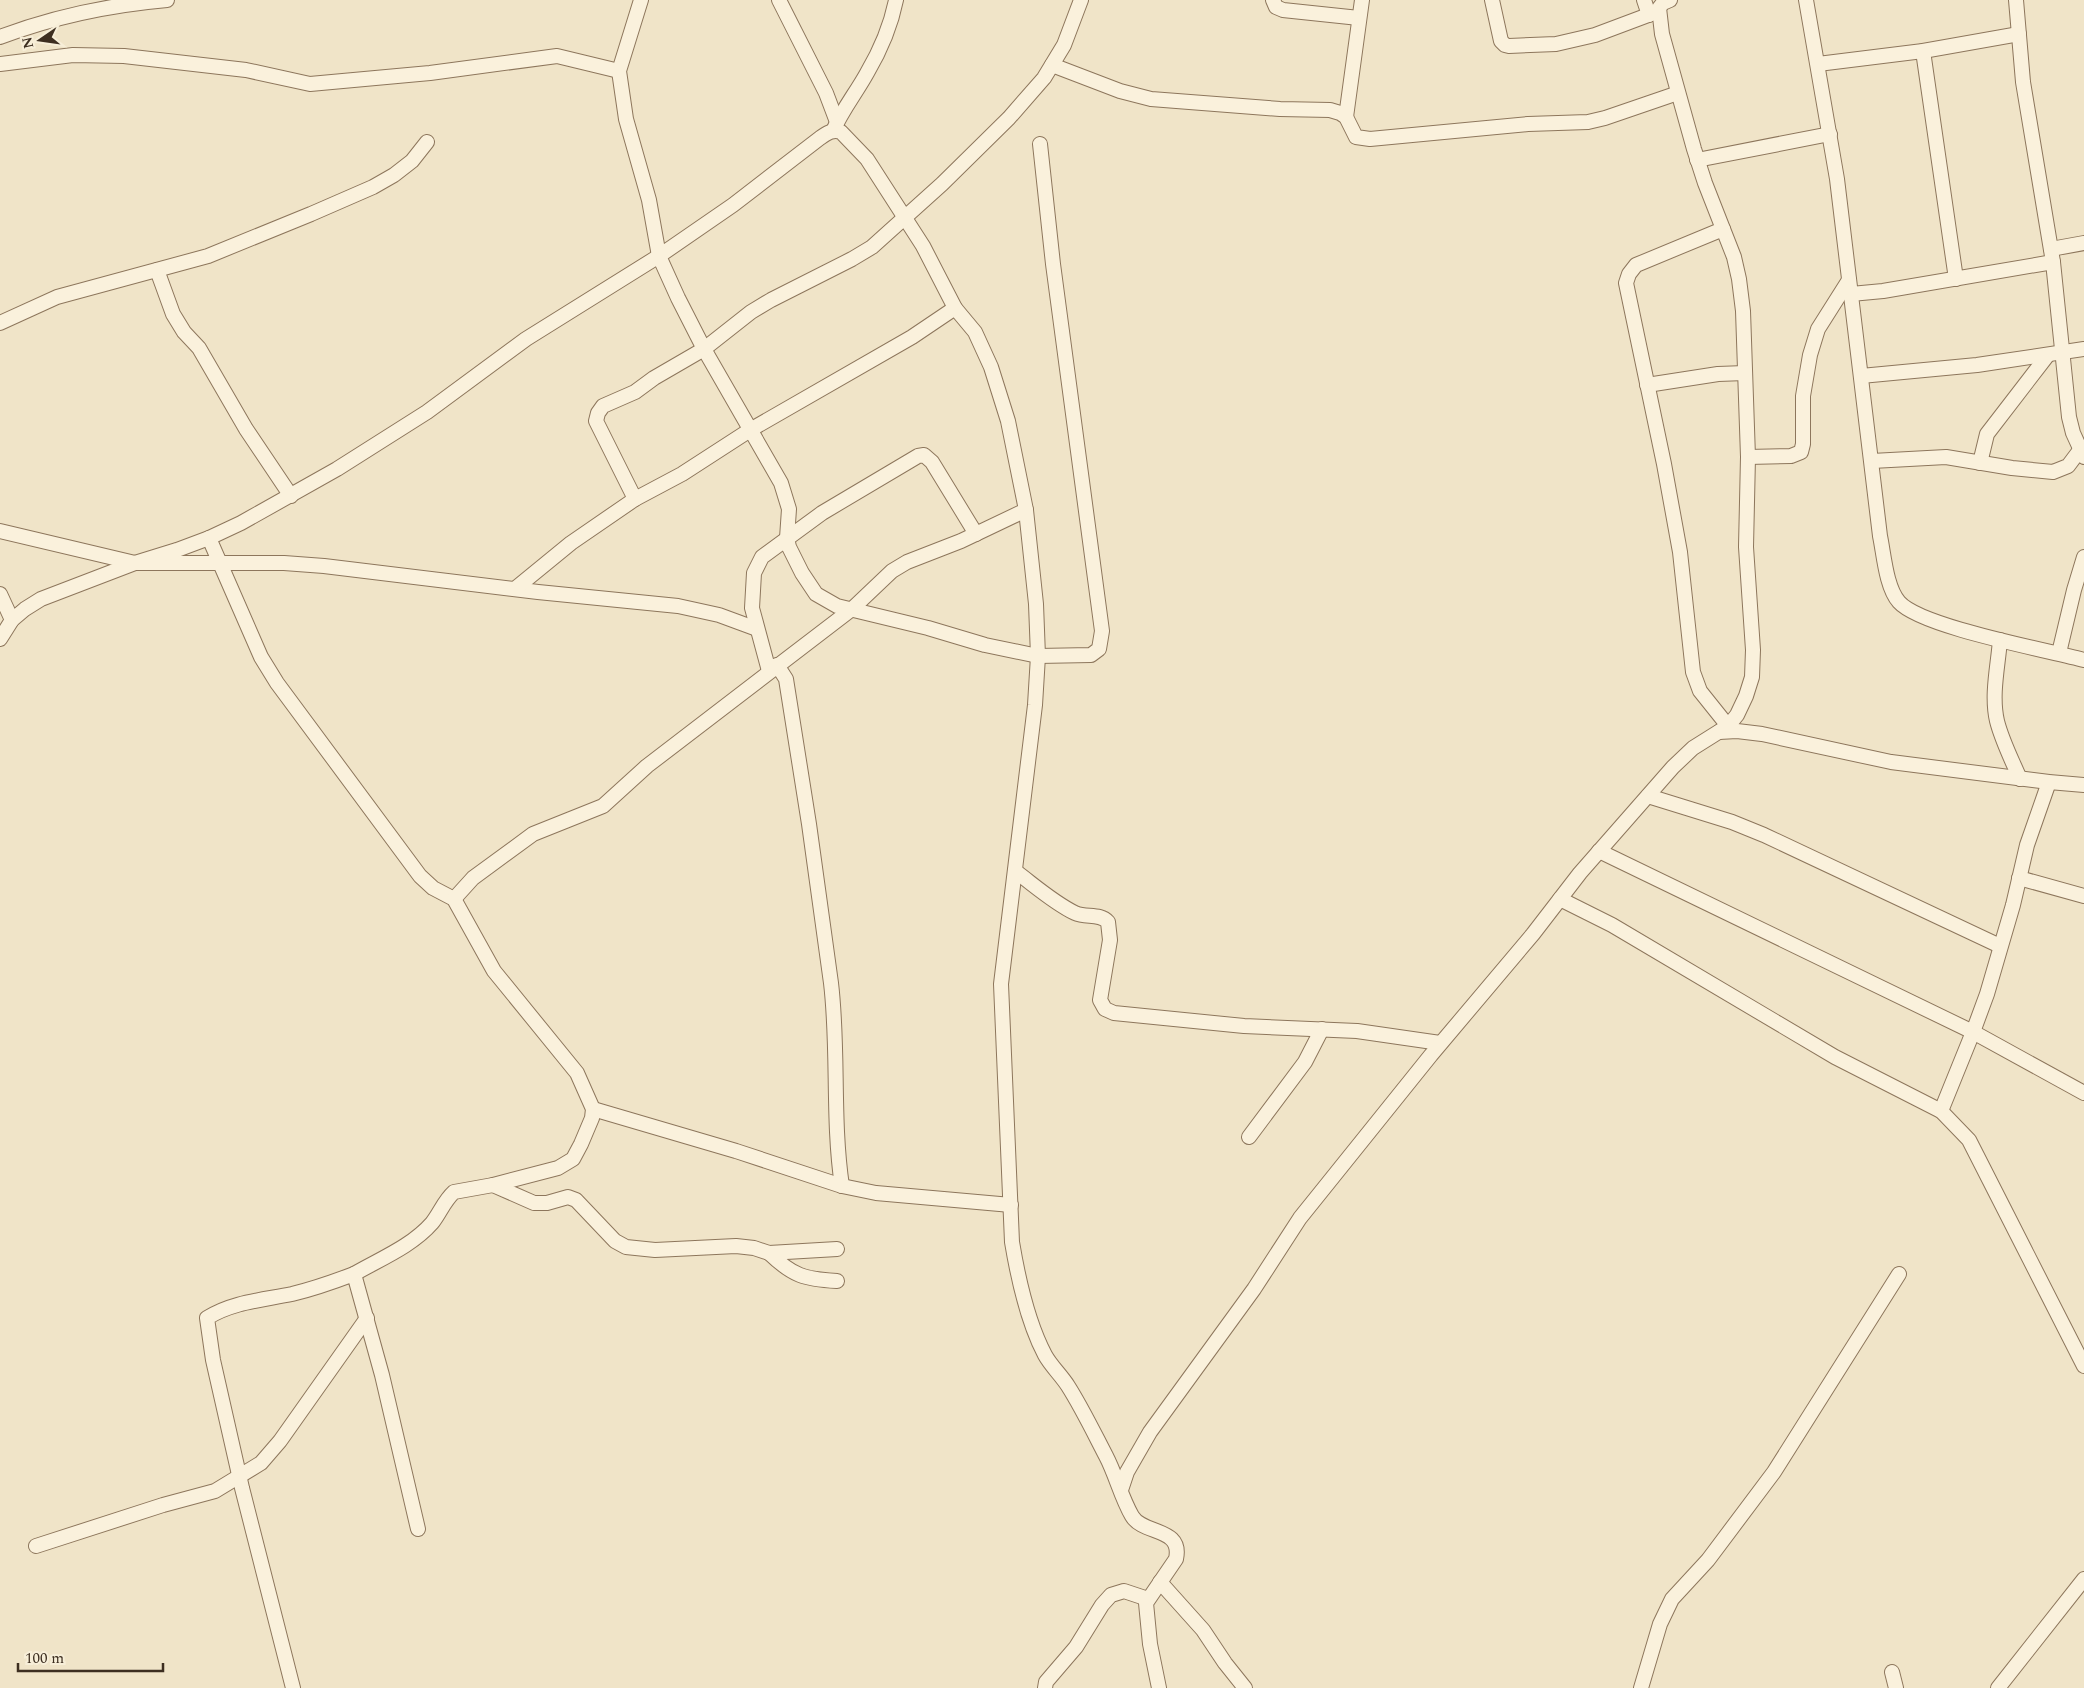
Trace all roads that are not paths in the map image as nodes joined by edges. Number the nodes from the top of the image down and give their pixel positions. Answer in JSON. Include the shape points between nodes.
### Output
{"nodes":[{"id":1,"x":167,"y":0,"type":"edge"},
{"id":2,"x":641,"y":0,"type":"edge"},
{"id":3,"x":779,"y":0,"type":"edge"},
{"id":4,"x":896,"y":0,"type":"edge"},
{"id":5,"x":1081,"y":0,"type":"edge"},
{"id":6,"x":1273,"y":0,"type":"edge"},
{"id":7,"x":1362,"y":0,"type":"edge"},
{"id":8,"x":1492,"y":0,"type":"edge"},
{"id":9,"x":1644,"y":0,"type":"edge"},
{"id":10,"x":1670,"y":0,"type":"edge"},
{"id":11,"x":1806,"y":0,"type":"edge"},
{"id":12,"x":2016,"y":0,"type":"edge"},
{"id":13,"x":1654,"y":13,"type":"junction"},
{"id":14,"x":1359,"y":18,"type":"junction"},
{"id":15,"x":2019,"y":34,"type":"junction"},
{"id":16,"x":0,"y":37,"type":"edge"},
{"id":17,"x":1923,"y":51,"type":"junction"},
{"id":18,"x":0,"y":64,"type":"edge"},
{"id":19,"x":1818,"y":64,"type":"junction"},
{"id":20,"x":1052,"y":65,"type":"junction"},
{"id":21,"x":620,"y":71,"type":"junction"},
{"id":22,"x":1678,"y":93,"type":"junction"},
{"id":23,"x":1346,"y":117,"type":"junction"},
{"id":24,"x":835,"y":127,"type":"junction"},
{"id":25,"x":1830,"y":134,"type":"junction"},
{"id":26,"x":427,"y":142,"type":"dead end"},
{"id":27,"x":1040,"y":144,"type":"dead end"},
{"id":28,"x":1697,"y":160,"type":"junction"},
{"id":29,"x":905,"y":217,"type":"junction"},
{"id":30,"x":1723,"y":229,"type":"junction"},
{"id":31,"x":2084,"y":243,"type":"edge"},
{"id":32,"x":659,"y":256,"type":"junction"},
{"id":33,"x":2052,"y":256,"type":"junction"},
{"id":34,"x":157,"y":270,"type":"junction"},
{"id":35,"x":1956,"y":278,"type":"junction"},
{"id":36,"x":1849,"y":280,"type":"junction"},
{"id":37,"x":1851,"y":294,"type":"junction"},
{"id":38,"x":955,"y":308,"type":"junction"},
{"id":39,"x":1,"y":323,"type":"edge"},
{"id":40,"x":704,"y":349,"type":"junction"},
{"id":41,"x":2084,"y":350,"type":"edge"},
{"id":42,"x":2063,"y":354,"type":"junction"},
{"id":43,"x":2047,"y":356,"type":"junction"},
{"id":44,"x":1745,"y":374,"type":"junction"},
{"id":45,"x":1861,"y":376,"type":"junction"},
{"id":46,"x":1647,"y":385,"type":"junction"},
{"id":47,"x":750,"y":430,"type":"junction"},
{"id":48,"x":2082,"y":454,"type":"edge"},
{"id":49,"x":1748,"y":458,"type":"junction"},
{"id":50,"x":1872,"y":461,"type":"junction"},
{"id":51,"x":1980,"y":463,"type":"junction"},
{"id":52,"x":291,"y":496,"type":"junction"},
{"id":53,"x":634,"y":499,"type":"junction"},
{"id":54,"x":1026,"y":510,"type":"junction"},
{"id":55,"x":0,"y":531,"type":"edge"},
{"id":56,"x":976,"y":534,"type":"junction"},
{"id":57,"x":209,"y":538,"type":"junction"},
{"id":58,"x":787,"y":538,"type":"junction"},
{"id":59,"x":135,"y":563,"type":"junction"},
{"id":60,"x":219,"y":563,"type":"junction"},
{"id":61,"x":2083,"y":564,"type":"edge"},
{"id":62,"x":516,"y":588,"type":"junction"},
{"id":63,"x":0,"y":594,"type":"edge"},
{"id":64,"x":852,"y":609,"type":"junction"},
{"id":65,"x":12,"y":620,"type":"junction"},
{"id":66,"x":757,"y":629,"type":"junction"},
{"id":67,"x":0,"y":640,"type":"edge"},
{"id":68,"x":2000,"y":640,"type":"junction"},
{"id":69,"x":2058,"y":653,"type":"junction"},
{"id":70,"x":1038,"y":656,"type":"junction"},
{"id":71,"x":2084,"y":660,"type":"edge"},
{"id":72,"x":773,"y":668,"type":"junction"},
{"id":73,"x":1723,"y":729,"type":"junction"},
{"id":74,"x":2020,"y":779,"type":"junction"},
{"id":75,"x":2049,"y":782,"type":"junction"},
{"id":76,"x":2084,"y":785,"type":"edge"},
{"id":77,"x":1648,"y":796,"type":"junction"},
{"id":78,"x":1599,"y":851,"type":"junction"},
{"id":79,"x":1015,"y":871,"type":"junction"},
{"id":80,"x":2019,"y":878,"type":"junction"},
{"id":81,"x":2084,"y":896,"type":"edge"},
{"id":82,"x":454,"y":899,"type":"junction"},
{"id":83,"x":1560,"y":899,"type":"junction"},
{"id":84,"x":2000,"y":946,"type":"junction"},
{"id":85,"x":1322,"y":1029,"type":"junction"},
{"id":86,"x":1974,"y":1032,"type":"junction"},
{"id":87,"x":1440,"y":1043,"type":"junction"},
{"id":88,"x":2084,"y":1093,"type":"edge"},
{"id":89,"x":593,"y":1109,"type":"junction"},
{"id":90,"x":1941,"y":1111,"type":"junction"},
{"id":91,"x":1249,"y":1137,"type":"dead end"},
{"id":92,"x":493,"y":1185,"type":"junction"},
{"id":93,"x":842,"y":1186,"type":"junction"},
{"id":94,"x":1011,"y":1205,"type":"junction"},
{"id":95,"x":837,"y":1249,"type":"dead end"},
{"id":96,"x":769,"y":1253,"type":"junction"},
{"id":97,"x":354,"y":1274,"type":"junction"},
{"id":98,"x":1899,"y":1274,"type":"dead end"},
{"id":99,"x":837,"y":1281,"type":"dead end"},
{"id":100,"x":367,"y":1318,"type":"junction"},
{"id":101,"x":2084,"y":1366,"type":"edge"},
{"id":102,"x":240,"y":1477,"type":"junction"},
{"id":103,"x":1121,"y":1490,"type":"junction"},
{"id":104,"x":418,"y":1529,"type":"dead end"},
{"id":105,"x":36,"y":1546,"type":"dead end"},
{"id":106,"x":2084,"y":1579,"type":"edge"},
{"id":107,"x":1160,"y":1582,"type":"junction"},
{"id":108,"x":1148,"y":1599,"type":"junction"},
{"id":109,"x":1892,"y":1672,"type":"dead end"},
{"id":110,"x":293,"y":1688,"type":"edge"},
{"id":111,"x":1045,"y":1688,"type":"edge"},
{"id":112,"x":1159,"y":1688,"type":"edge"},
{"id":113,"x":1245,"y":1688,"type":"edge"},
{"id":114,"x":1641,"y":1688,"type":"edge"},
{"id":115,"x":1896,"y":1688,"type":"edge"},
{"id":116,"x":1998,"y":1688,"type":"edge"}],
"edges":[{"from":1,"to":16,"type":"street","via":[[105,8]]},
{"from":2,"to":21,"type":"street"},
{"from":3,"to":24,"type":"street","via":[[826,94]]},
{"from":4,"to":24,"type":"street","via":[[881,47]]},
{"from":5,"to":20,"type":"street","via":[[1064,45]]},
{"from":6,"to":14,"type":"street","via":[[1276,7],[1283,10]]},
{"from":7,"to":14,"type":"street"},
{"from":8,"to":13,"type":"street","via":[[1501,41],[1509,46],[1556,44],[1595,35]]},
{"from":9,"to":13,"type":"street"},
{"from":10,"to":13,"type":"street"},
{"from":11,"to":19,"type":"street"},
{"from":12,"to":15,"type":"street"},
{"from":13,"to":22,"type":"street"},
{"from":14,"to":23,"type":"street"},
{"from":15,"to":17,"type":"street"},
{"from":15,"to":33,"type":"street","via":[[2023,82]]},
{"from":17,"to":19,"type":"street"},
{"from":17,"to":35,"type":"street"},
{"from":18,"to":21,"type":"street","via":[[72,55],[124,56],[246,70],[310,84],[430,73],[557,56]]},
{"from":19,"to":25,"type":"street"},
{"from":20,"to":23,"type":"street","via":[[1120,91],[1151,99],[1330,110]]},
{"from":20,"to":29,"type":"street","via":[[1009,118]]},
{"from":21,"to":32,"type":"street","via":[[626,119],[649,200]]},
{"from":22,"to":23,"type":"street","via":[[1588,122],[1378,139],[1356,137]]},
{"from":22,"to":28,"type":"street"},
{"from":24,"to":29,"type":"street","via":[[858,147]]},
{"from":24,"to":32,"type":"street","via":[[733,205]]},
{"from":25,"to":28,"type":"street"},
{"from":25,"to":36,"type":"street"},
{"from":26,"to":34,"type":"street","via":[[412,161],[373,187],[235,246]]},
{"from":27,"to":70,"type":"street","via":[[1102,631],[1099,648],[1091,655]]},
{"from":28,"to":30,"type":"street"},
{"from":29,"to":38,"type":"street","via":[[924,246]]},
{"from":29,"to":40,"type":"street","via":[[872,247],[751,312]]},
{"from":30,"to":44,"type":"street","via":[[1739,279]]},
{"from":30,"to":46,"type":"street","via":[[1649,258],[1636,265],[1629,274],[1626,283],[1628,299]]},
{"from":31,"to":33,"type":"street"},
{"from":32,"to":40,"type":"street"},
{"from":32,"to":52,"type":"street","via":[[568,310],[427,412]]},
{"from":33,"to":35,"type":"street"},
{"from":33,"to":42,"type":"street"},
{"from":34,"to":39,"type":"street","via":[[57,297]]},
{"from":34,"to":52,"type":"street","via":[[173,314],[199,348],[246,429]]},
{"from":35,"to":37,"type":"street"},
{"from":36,"to":37,"type":"street"},
{"from":36,"to":49,"type":"street","via":[[1818,329],[1810,355],[1803,396],[1801,452],[1791,456]]},
{"from":37,"to":45,"type":"street"},
{"from":38,"to":47,"type":"street","via":[[912,337]]},
{"from":38,"to":54,"type":"street","via":[[976,332],[990,368],[1008,421]]},
{"from":40,"to":47,"type":"street"},
{"from":40,"to":53,"type":"street","via":[[635,392],[603,406],[598,413],[596,421]]},
{"from":41,"to":42,"type":"street"},
{"from":42,"to":43,"type":"street"},
{"from":42,"to":48,"type":"street","via":[[2069,417]]},
{"from":43,"to":45,"type":"street"},
{"from":43,"to":51,"type":"street","via":[[1987,434]]},
{"from":44,"to":46,"type":"street","via":[[1718,374]]},
{"from":44,"to":49,"type":"street"},
{"from":45,"to":50,"type":"street"},
{"from":46,"to":73,"type":"street","via":[[1680,552],[1693,672],[1700,691]]},
{"from":47,"to":53,"type":"street","via":[[682,474]]},
{"from":47,"to":58,"type":"street","via":[[786,496],[789,508]]},
{"from":48,"to":51,"type":"street","via":[[2068,466],[2053,472]]},
{"from":49,"to":73,"type":"street","via":[[1746,547],[1752,677],[1737,714]]},
{"from":50,"to":51,"type":"street","via":[[1934,456]]},
{"from":50,"to":68,"type":"street","via":[[1886,569],[1898,601],[1910,611],[1928,618]]},
{"from":52,"to":57,"type":"street"},
{"from":53,"to":62,"type":"street","via":[[571,542]]},
{"from":54,"to":56,"type":"street"},
{"from":54,"to":70,"type":"street"},
{"from":55,"to":59,"type":"street"},
{"from":56,"to":58,"type":"street","via":[[937,470],[924,455],[906,462]]},
{"from":56,"to":64,"type":"street","via":[[892,571]]},
{"from":57,"to":59,"type":"street"},
{"from":57,"to":60,"type":"street"},
{"from":58,"to":64,"type":"street","via":[[816,594],[838,606]]},
{"from":58,"to":66,"type":"street","via":[[762,557],[754,573],[752,608]]},
{"from":59,"to":60,"type":"street"},
{"from":59,"to":65,"type":"street","via":[[41,599]]},
{"from":60,"to":62,"type":"street","via":[[324,566]]},
{"from":60,"to":82,"type":"street","via":[[261,658],[277,683],[420,876],[433,888]]},
{"from":61,"to":69,"type":"street"},
{"from":62,"to":66,"type":"street","via":[[678,606],[719,615]]},
{"from":63,"to":65,"type":"street"},
{"from":64,"to":70,"type":"street"},
{"from":64,"to":72,"type":"street"},
{"from":65,"to":67,"type":"street"},
{"from":66,"to":72,"type":"street"},
{"from":68,"to":69,"type":"street"},
{"from":68,"to":74,"type":"street","via":[[1995,697],[1997,719]]},
{"from":69,"to":71,"type":"street"},
{"from":70,"to":79,"type":"street"},
{"from":72,"to":82,"type":"street","via":[[647,766],[603,806],[533,834],[473,878]]},
{"from":72,"to":93,"type":"street","via":[[786,679],[831,983]]},
{"from":73,"to":74,"type":"street","via":[[1762,734],[1891,762]]},
{"from":73,"to":77,"type":"street","via":[[1693,748]]},
{"from":74,"to":75,"type":"street"},
{"from":75,"to":76,"type":"street"},
{"from":75,"to":80,"type":"street"},
{"from":77,"to":78,"type":"street"},
{"from":77,"to":84,"type":"street","via":[[1764,835]]},
{"from":78,"to":83,"type":"street"},
{"from":78,"to":86,"type":"street"},
{"from":79,"to":85,"type":"street","via":[[1068,909],[1083,916],[1101,917],[1108,922],[1110,940],[1100,1000],[1105,1009],[1114,1013],[1244,1026]]},
{"from":79,"to":94,"type":"street","via":[[1001,984]]},
{"from":80,"to":81,"type":"street"},
{"from":80,"to":84,"type":"street"},
{"from":82,"to":89,"type":"street","via":[[494,971],[577,1073]]},
{"from":83,"to":87,"type":"street"},
{"from":83,"to":90,"type":"street","via":[[1620,930],[1835,1057]]},
{"from":84,"to":86,"type":"street"},
{"from":85,"to":87,"type":"street"},
{"from":85,"to":91,"type":"street","via":[[1305,1062]]},
{"from":86,"to":88,"type":"street"},
{"from":86,"to":90,"type":"street"},
{"from":87,"to":103,"type":"street","via":[[1300,1218],[1254,1289],[1150,1432]]},
{"from":89,"to":92,"type":"street","via":[[592,1118],[572,1159],[558,1168]]},
{"from":89,"to":93,"type":"street"},
{"from":90,"to":101,"type":"street","via":[[1969,1140]]},
{"from":92,"to":96,"type":"street","via":[[534,1204],[568,1197],[576,1200],[626,1247],[656,1250],[736,1246]]},
{"from":92,"to":97,"type":"street","via":[[454,1192],[447,1197],[432,1223],[412,1241]]},
{"from":93,"to":94,"type":"street","via":[[876,1194]]},
{"from":94,"to":103,"type":"street","via":[[1018,1280],[1036,1334],[1108,1458]]},
{"from":95,"to":96,"type":"street"},
{"from":96,"to":99,"type":"street","via":[[785,1268],[801,1276]]},
{"from":97,"to":100,"type":"street"},
{"from":97,"to":102,"type":"street","via":[[317,1288],[219,1310],[207,1318],[213,1360]]},
{"from":98,"to":114,"type":"street","via":[[1774,1472],[1708,1560],[1672,1599],[1660,1624]]},
{"from":100,"to":102,"type":"street","via":[[280,1441],[261,1463]]},
{"from":100,"to":104,"type":"street"},
{"from":102,"to":105,"type":"street","via":[[215,1491]]},
{"from":102,"to":110,"type":"street"},
{"from":103,"to":107,"type":"street","via":[[1137,1522],[1164,1534],[1176,1546],[1176,1559]]},
{"from":106,"to":116,"type":"street"},
{"from":107,"to":108,"type":"street"},
{"from":107,"to":113,"type":"street","via":[[1198,1624]]},
{"from":108,"to":111,"type":"street","via":[[1124,1591],[1111,1595],[1076,1647],[1046,1682]]},
{"from":108,"to":112,"type":"street","via":[[1146,1610]]},
{"from":109,"to":115,"type":"street"}]}
